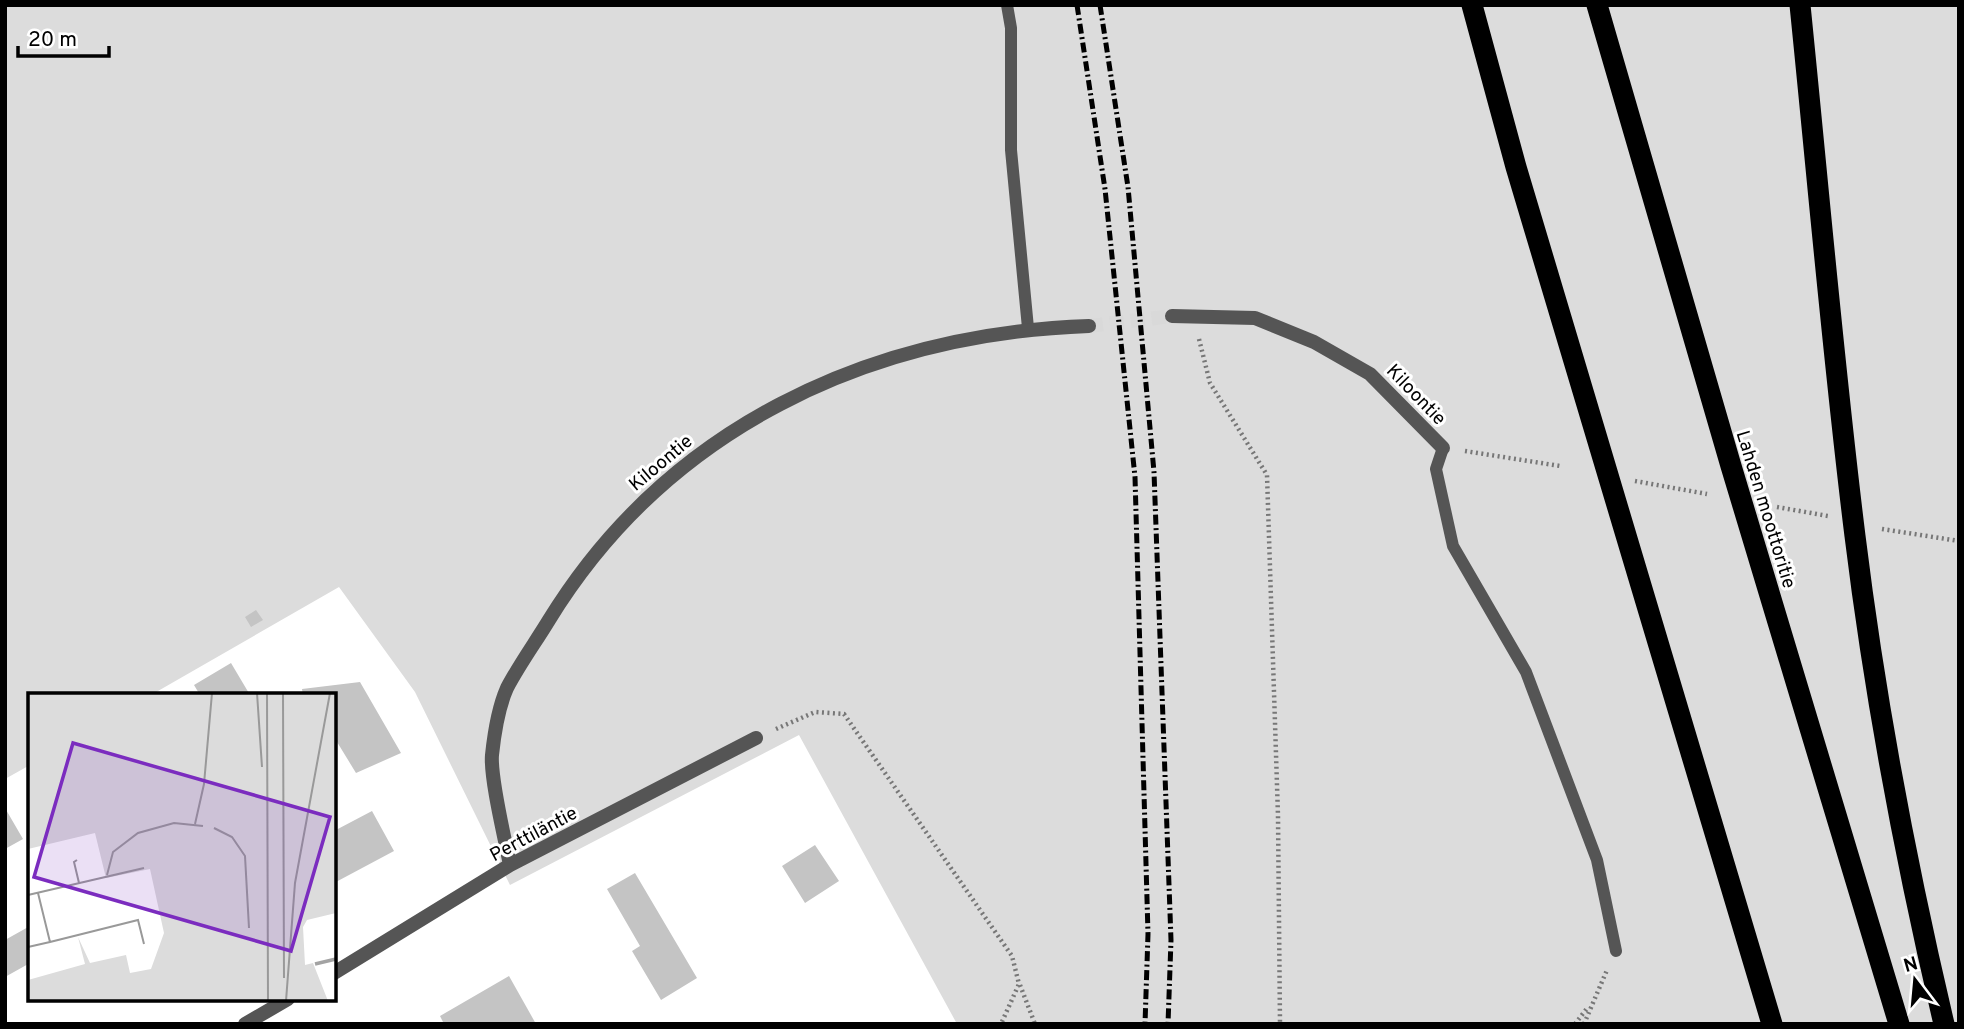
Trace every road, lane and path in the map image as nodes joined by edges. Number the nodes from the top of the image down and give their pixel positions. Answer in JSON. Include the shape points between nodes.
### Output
{"nodes":[{"id":1,"x":1007,"y":5,"type":"edge"},
{"id":2,"x":1459,"y":5,"type":"edge"},
{"id":3,"x":1472,"y":5,"type":"edge"},
{"id":4,"x":1597,"y":5,"type":"edge"},
{"id":5,"x":1800,"y":5,"type":"edge"},
{"id":6,"x":1517,"y":167,"type":"junction"},
{"id":7,"x":1172,"y":316,"type":"tunnel mouth"},
{"id":8,"x":1193,"y":316,"type":"junction"},
{"id":9,"x":1089,"y":326,"type":"tunnel mouth"},
{"id":10,"x":1028,"y":328,"type":"junction"},
{"id":11,"x":1443,"y":448,"type":"junction"},
{"id":12,"x":1560,"y":466,"type":"dead end"},
{"id":13,"x":1634,"y":481,"type":"dead end"},
{"id":14,"x":1707,"y":494,"type":"dead end"},
{"id":15,"x":1777,"y":507,"type":"dead end"},
{"id":16,"x":1837,"y":518,"type":"dead end"},
{"id":17,"x":1882,"y":529,"type":"dead end"},
{"id":18,"x":1959,"y":541,"type":"edge"},
{"id":19,"x":756,"y":738,"type":"joint"},
{"id":20,"x":510,"y":865,"type":"junction"},
{"id":21,"x":1616,"y":951,"type":"joint"},
{"id":22,"x":336,"y":972,"type":"edge"},
{"id":23,"x":1019,"y":984,"type":"junction"},
{"id":24,"x":285,"y":1001,"type":"edge"},
{"id":25,"x":1590,"y":1004,"type":"junction"},
{"id":26,"x":245,"y":1024,"type":"edge"},
{"id":27,"x":1001,"y":1024,"type":"edge"},
{"id":28,"x":1035,"y":1024,"type":"edge"},
{"id":29,"x":1280,"y":1024,"type":"edge"},
{"id":30,"x":1575,"y":1024,"type":"edge"},
{"id":31,"x":1584,"y":1024,"type":"edge"},
{"id":32,"x":1772,"y":1024,"type":"edge"},
{"id":33,"x":1899,"y":1024,"type":"edge"},
{"id":34,"x":1944,"y":1024,"type":"edge"}],
"edges":[{"from":1,"to":10,"type":"lane","via":[[1011,150]]},
{"from":2,"to":6,"type":"highway"},
{"from":3,"to":6,"type":"highway"},
{"from":4,"to":33,"type":"highway","name":"Lahden moottoritie"},
{"from":5,"to":34,"type":"highway","via":[[1855,537],[1890,759]]},
{"from":6,"to":32,"type":"highway"},
{"from":7,"to":8,"type":"street","name":"Kiloontie"},
{"from":8,"to":11,"type":"street","name":"Kiloontie","via":[[1255,318],[1314,342],[1370,374]]},
{"from":8,"to":29,"type":"path","via":[[1210,383],[1267,475]]},
{"from":9,"to":10,"type":"street","name":"Kiloontie"},
{"from":10,"to":20,"type":"street","name":"Kiloontie","via":[[874,362],[794,396],[716,439],[640,503],[568,589],[506,690],[492,758]]},
{"from":11,"to":12,"type":"path","name":"Kiloontie"},
{"from":11,"to":21,"type":"lane","via":[[1436,469],[1454,547],[1526,671],[1597,860]]},
{"from":13,"to":14,"type":"path"},
{"from":15,"to":16,"type":"path"},
{"from":17,"to":18,"type":"path"},
{"from":19,"to":20,"type":"street","name":"Perttiläntie"},
{"from":19,"to":23,"type":"path","via":[[815,712],[844,714],[1012,956]]},
{"from":20,"to":22,"type":"street","name":"Perttiläntie"},
{"from":21,"to":25,"type":"path"},
{"from":23,"to":27,"type":"path"},
{"from":23,"to":28,"type":"path"},
{"from":24,"to":26,"type":"street"},
{"from":25,"to":30,"type":"path"},
{"from":25,"to":31,"type":"path"}]}
